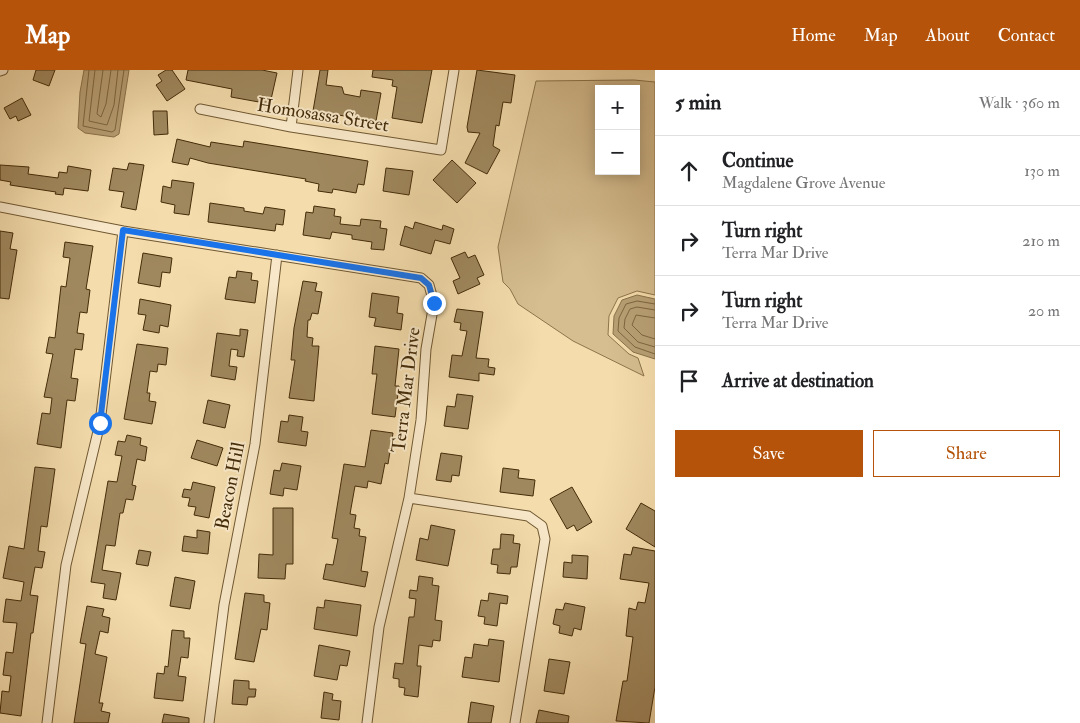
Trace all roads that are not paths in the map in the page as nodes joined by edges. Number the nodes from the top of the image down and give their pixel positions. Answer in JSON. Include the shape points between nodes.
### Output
{"nodes":[{"id":1,"x":298,"y":70,"type":"edge"},
{"id":2,"x":454,"y":70,"type":"edge"},
{"id":3,"x":200,"y":109,"type":"dead end"},
{"id":4,"x":291,"y":127,"type":"junction"},
{"id":5,"x":0,"y":207,"type":"edge"},
{"id":6,"x":123,"y":230,"type":"junction"},
{"id":7,"x":277,"y":255,"type":"junction"},
{"id":8,"x":409,"y":498,"type":"junction"},
{"id":9,"x":47,"y":723,"type":"edge"},
{"id":10,"x":208,"y":723,"type":"edge"},
{"id":11,"x":367,"y":723,"type":"edge"},
{"id":12,"x":515,"y":723,"type":"edge"}],
"edges":[{"from":1,"to":4,"type":"street"},
{"from":2,"to":4,"type":"street","name":"Homosassa Street","via":[[441,150]]},
{"from":3,"to":4,"type":"street","name":"Homosassa Street"},
{"from":5,"to":6,"type":"street","name":"Terra Mar Drive"},
{"from":6,"to":7,"type":"street","name":"Terra Mar Drive"},
{"from":6,"to":9,"type":"street","via":[[100,423],[66,565]]},
{"from":7,"to":8,"type":"street","name":"Terra Mar Drive","via":[[421,278],[429,285],[434,303]]},
{"from":7,"to":10,"type":"street","name":"Beacon Hill","via":[[255,444],[224,605]]},
{"from":8,"to":11,"type":"street","name":"Terra Mar Drive","via":[[379,627]]},
{"from":8,"to":12,"type":"street","via":[[528,516],[542,526],[545,538]]}]}
